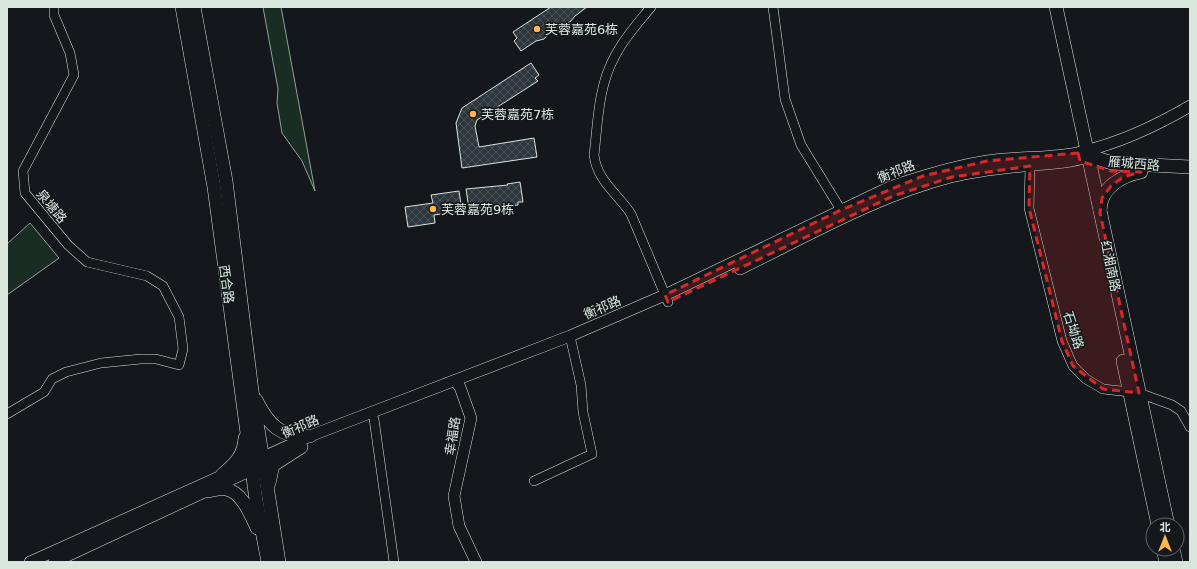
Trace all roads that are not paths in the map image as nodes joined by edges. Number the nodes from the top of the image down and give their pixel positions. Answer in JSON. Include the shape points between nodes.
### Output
{"nodes":[{"id":1,"x":182,"y":7,"type":"edge"},
{"id":2,"x":194,"y":7,"type":"edge"},
{"id":3,"x":651,"y":7,"type":"edge"},
{"id":4,"x":773,"y":7,"type":"edge"},
{"id":5,"x":1047,"y":7,"type":"edge"},
{"id":6,"x":1056,"y":7,"type":"edge"},
{"id":7,"x":53,"y":10,"type":"edge"},
{"id":8,"x":1190,"y":106,"type":"edge"},
{"id":9,"x":1190,"y":110,"type":"edge"},
{"id":10,"x":1086,"y":157,"type":"junction"},
{"id":11,"x":1030,"y":166,"type":"junction"},
{"id":12,"x":1190,"y":167,"type":"edge"},
{"id":13,"x":1140,"y":172,"type":"junction"},
{"id":14,"x":1190,"y":174,"type":"edge"},
{"id":15,"x":841,"y":210,"type":"junction"},
{"id":16,"x":1100,"y":213,"type":"junction"},
{"id":17,"x":666,"y":299,"type":"junction"},
{"id":18,"x":570,"y":340,"type":"junction"},
{"id":19,"x":456,"y":386,"type":"junction"},
{"id":20,"x":252,"y":391,"type":"junction"},
{"id":21,"x":1135,"y":392,"type":"junction"},
{"id":22,"x":7,"y":414,"type":"edge"},
{"id":23,"x":374,"y":419,"type":"junction"},
{"id":24,"x":246,"y":421,"type":"junction"},
{"id":25,"x":1190,"y":426,"type":"edge"},
{"id":26,"x":310,"y":436,"type":"junction"},
{"id":27,"x":301,"y":447,"type":"junction"},
{"id":28,"x":257,"y":463,"type":"junction"},
{"id":29,"x":222,"y":475,"type":"junction"},
{"id":30,"x":534,"y":480,"type":"dead end"},
{"id":31,"x":207,"y":491,"type":"junction"},
{"id":32,"x":268,"y":499,"type":"junction"},
{"id":33,"x":1157,"y":517,"type":"edge"},
{"id":34,"x":1166,"y":517,"type":"edge"},
{"id":35,"x":264,"y":542,"type":"junction"},
{"id":36,"x":30,"y":562,"type":"edge"},
{"id":37,"x":54,"y":562,"type":"edge"},
{"id":38,"x":268,"y":562,"type":"edge"},
{"id":39,"x":279,"y":562,"type":"edge"},
{"id":40,"x":394,"y":562,"type":"edge"},
{"id":41,"x":470,"y":562,"type":"edge"},
{"id":42,"x":476,"y":562,"type":"edge"}],
"edges":[{"from":1,"to":24,"type":"main road","name":"西合路","via":[[214,187]]},
{"from":2,"to":20,"type":"main road","name":"西合路","via":[[226,181]]},
{"from":3,"to":17,"type":"street","via":[[623,42],[614,58],[602,92],[594,155],[595,165],[606,185],[626,205],[631,214]]},
{"from":4,"to":15,"type":"street","via":[[785,99],[801,145]]},
{"from":5,"to":10,"type":"main road","name":"红湘南路"},
{"from":6,"to":10,"type":"main road","name":"红湘南路"},
{"from":7,"to":22,"type":"street","name":"泉塘路","via":[[70,53],[74,75],[23,171],[25,193],[68,245],[87,262],[147,276],[163,286],[179,317],[183,349],[179,365],[156,359],[141,359],[101,363],[66,372],[52,379],[44,392]]},
{"from":8,"to":10,"type":"street","name":"衡祁路"},
{"from":9,"to":10,"type":"street","name":"衡祁路","via":[[1134,138]]},
{"from":10,"to":11,"type":"street","name":"衡祁路"},
{"from":10,"to":12,"type":"main road","name":"雁城西路","via":[[1112,163]]},
{"from":10,"to":13,"type":"main road","name":"雁城西路","via":[[1111,171]]},
{"from":10,"to":15,"type":"street","name":"衡祁路","via":[[987,161],[950,168],[890,187]]},
{"from":10,"to":16,"type":"main road","name":"红湘南路"},
{"from":10,"to":21,"type":"main road","name":"红湘南路"},
{"from":11,"to":17,"type":"street","name":"衡祁路","via":[[952,177],[900,194]]},
{"from":11,"to":21,"type":"street","name":"石坳路","via":[[1029,208],[1065,347],[1073,366],[1103,389]]},
{"from":13,"to":14,"type":"main road","name":"雁城西路"},
{"from":13,"to":16,"type":"main road","via":[[1123,177],[1111,186],[1102,198]]},
{"from":15,"to":17,"type":"street","name":"衡祁路"},
{"from":16,"to":21,"type":"main road","name":"红湘南路"},
{"from":17,"to":18,"type":"street","name":"衡祁路"},
{"from":18,"to":19,"type":"street","name":"衡祁路"},
{"from":18,"to":30,"type":"street","via":[[581,385],[583,412],[592,454]]},
{"from":19,"to":23,"type":"street","name":"衡祁路"},
{"from":19,"to":26,"type":"street","name":"衡祁路"},
{"from":19,"to":41,"type":"street","name":"幸福路","via":[[466,419],[449,496],[454,526]]},
{"from":19,"to":42,"type":"street","name":"幸福路","via":[[471,418],[454,496],[459,526]]},
{"from":20,"to":26,"type":"main road","via":[[271,424],[294,437]]},
{"from":20,"to":28,"type":"main road","name":"西合路"},
{"from":21,"to":25,"type":"street","name":"石坳路","via":[[1181,411]]},
{"from":21,"to":33,"type":"main road","name":"红湘南路"},
{"from":21,"to":34,"type":"main road","name":"红湘南路"},
{"from":23,"to":27,"type":"street","name":"衡祁路"},
{"from":23,"to":40,"type":"street"},
{"from":24,"to":28,"type":"main road","name":"西合路"},
{"from":24,"to":29,"type":"main road","via":[[244,449],[238,461]]},
{"from":26,"to":28,"type":"street","name":"衡祁路"},
{"from":27,"to":28,"type":"street","name":"衡祁路"},
{"from":27,"to":32,"type":"main road","via":[[273,465]]},
{"from":28,"to":29,"type":"street","name":"衡祁路"},
{"from":28,"to":31,"type":"street","name":"衡祁路"},
{"from":28,"to":32,"type":"main road","name":"西合路"},
{"from":28,"to":35,"type":"main road","name":"西合路"},
{"from":29,"to":36,"type":"street","name":"衡祁路"},
{"from":31,"to":35,"type":"main road","via":[[225,489],[233,492],[251,515]]},
{"from":31,"to":37,"type":"street","name":"衡祁路"},
{"from":32,"to":39,"type":"main road","name":"西合路"},
{"from":35,"to":38,"type":"main road","name":"西合路"}]}
